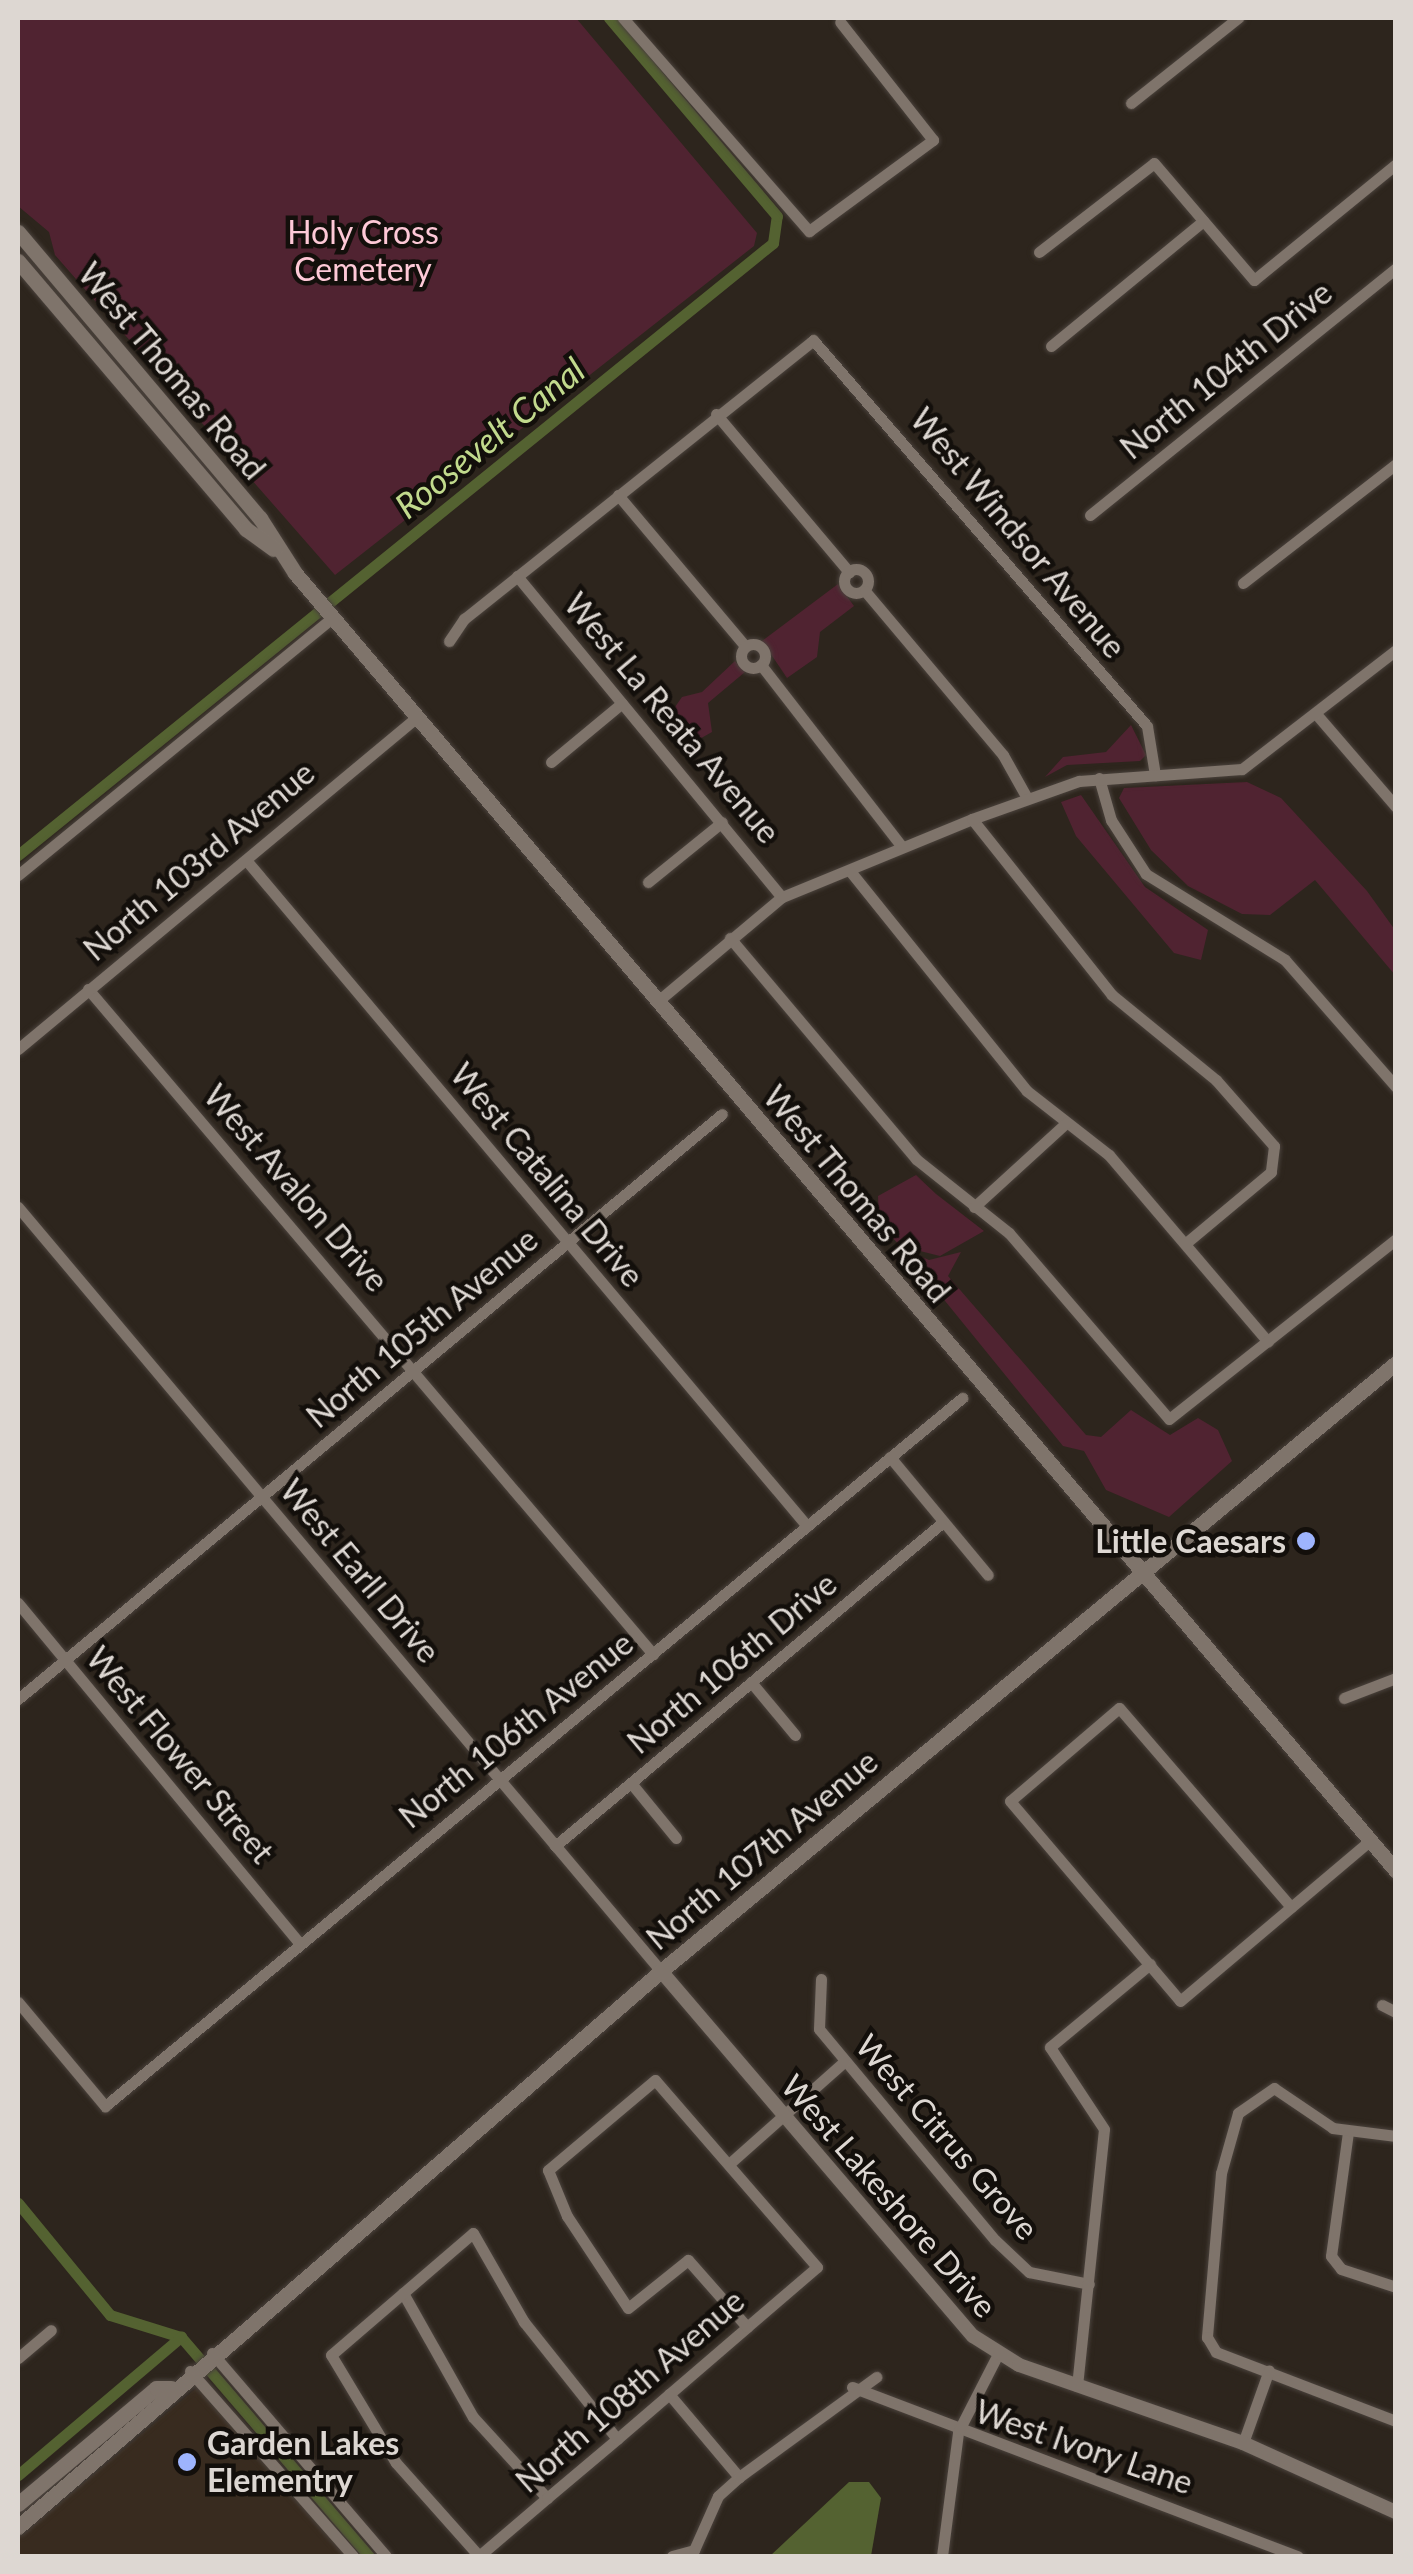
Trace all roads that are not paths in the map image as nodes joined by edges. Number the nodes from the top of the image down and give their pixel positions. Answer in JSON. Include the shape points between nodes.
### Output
{"nodes":[{"id":1,"x":622,"y":18,"type":"edge"},
{"id":2,"x":1238,"y":18,"type":"edge"},
{"id":3,"x":840,"y":22,"type":"dead end"},
{"id":4,"x":1131,"y":103,"type":"dead end"},
{"id":5,"x":1396,"y":164,"type":"edge"},
{"id":6,"x":1204,"y":221,"type":"junction"},
{"id":7,"x":18,"y":232,"type":"edge"},
{"id":8,"x":1039,"y":252,"type":"dead end"},
{"id":9,"x":18,"y":261,"type":"edge"},
{"id":10,"x":1396,"y":268,"type":"edge"},
{"id":11,"x":1051,"y":346,"type":"dead end"},
{"id":12,"x":716,"y":414,"type":"junction"},
{"id":13,"x":1396,"y":464,"type":"edge"},
{"id":14,"x":618,"y":495,"type":"junction"},
{"id":15,"x":1090,"y":515,"type":"dead end"},
{"id":16,"x":278,"y":552,"type":"junction"},
{"id":17,"x":517,"y":576,"type":"junction"},
{"id":18,"x":1244,"y":583,"type":"dead end"},
{"id":19,"x":332,"y":617,"type":"junction"},
{"id":20,"x":449,"y":641,"type":"dead end"},
{"id":21,"x":1396,"y":650,"type":"edge"},
{"id":22,"x":622,"y":703,"type":"junction"},
{"id":23,"x":1317,"y":715,"type":"junction"},
{"id":24,"x":417,"y":717,"type":"junction"},
{"id":25,"x":550,"y":762,"type":"dead end"},
{"id":26,"x":1155,"y":774,"type":"junction"},
{"id":27,"x":1099,"y":778,"type":"junction"},
{"id":28,"x":1027,"y":798,"type":"junction"},
{"id":29,"x":1396,"y":807,"type":"edge"},
{"id":30,"x":972,"y":820,"type":"junction"},
{"id":31,"x":722,"y":822,"type":"junction"},
{"id":32,"x":902,"y":848,"type":"junction"},
{"id":33,"x":246,"y":860,"type":"junction"},
{"id":34,"x":850,"y":871,"type":"junction"},
{"id":35,"x":18,"y":875,"type":"edge"},
{"id":36,"x":648,"y":882,"type":"dead end"},
{"id":37,"x":782,"y":898,"type":"junction"},
{"id":38,"x":730,"y":938,"type":"junction"},
{"id":39,"x":88,"y":989,"type":"junction"},
{"id":40,"x":658,"y":1001,"type":"junction"},
{"id":41,"x":18,"y":1049,"type":"edge"},
{"id":42,"x":1396,"y":1087,"type":"edge"},
{"id":43,"x":722,"y":1114,"type":"dead end"},
{"id":44,"x":1066,"y":1123,"type":"junction"},
{"id":45,"x":18,"y":1207,"type":"edge"},
{"id":46,"x":974,"y":1208,"type":"junction"},
{"id":47,"x":1396,"y":1239,"type":"edge"},
{"id":48,"x":568,"y":1242,"type":"junction"},
{"id":49,"x":1185,"y":1244,"type":"junction"},
{"id":50,"x":1268,"y":1342,"type":"junction"},
{"id":51,"x":1396,"y":1363,"type":"edge"},
{"id":52,"x":416,"y":1370,"type":"junction"},
{"id":53,"x":962,"y":1398,"type":"dead end"},
{"id":54,"x":890,"y":1457,"type":"junction"},
{"id":55,"x":261,"y":1496,"type":"junction"},
{"id":56,"x":943,"y":1522,"type":"junction"},
{"id":57,"x":807,"y":1526,"type":"junction"},
{"id":58,"x":1139,"y":1568,"type":"junction"},
{"id":59,"x":988,"y":1575,"type":"dead end"},
{"id":60,"x":18,"y":1604,"type":"edge"},
{"id":61,"x":652,"y":1654,"type":"junction"},
{"id":62,"x":66,"y":1660,"type":"junction"},
{"id":63,"x":1396,"y":1678,"type":"edge"},
{"id":64,"x":751,"y":1682,"type":"junction"},
{"id":65,"x":1344,"y":1698,"type":"dead end"},
{"id":66,"x":18,"y":1699,"type":"edge"},
{"id":67,"x":795,"y":1735,"type":"dead end"},
{"id":68,"x":500,"y":1780,"type":"junction"},
{"id":69,"x":631,"y":1783,"type":"junction"},
{"id":70,"x":676,"y":1838,"type":"dead end"},
{"id":71,"x":1369,"y":1841,"type":"junction"},
{"id":72,"x":555,"y":1846,"type":"junction"},
{"id":73,"x":1396,"y":1871,"type":"edge"},
{"id":74,"x":1291,"y":1907,"type":"junction"},
{"id":75,"x":298,"y":1942,"type":"junction"},
{"id":76,"x":1150,"y":1964,"type":"junction"},
{"id":77,"x":661,"y":1971,"type":"junction"},
{"id":78,"x":822,"y":1979,"type":"dead end"},
{"id":79,"x":18,"y":2002,"type":"edge"},
{"id":80,"x":1382,"y":2005,"type":"dead end"},
{"id":81,"x":1396,"y":2012,"type":"edge"},
{"id":82,"x":845,"y":2061,"type":"junction"},
{"id":83,"x":782,"y":2116,"type":"junction"},
{"id":84,"x":1348,"y":2132,"type":"junction"},
{"id":85,"x":1396,"y":2136,"type":"edge"},
{"id":86,"x":729,"y":2164,"type":"junction"},
{"id":87,"x":1089,"y":2284,"type":"junction"},
{"id":88,"x":1396,"y":2287,"type":"edge"},
{"id":89,"x":403,"y":2293,"type":"junction"},
{"id":90,"x":747,"y":2327,"type":"junction"},
{"id":91,"x":51,"y":2330,"type":"dead end"},
{"id":92,"x":212,"y":2353,"type":"junction"},
{"id":93,"x":998,"y":2354,"type":"junction"},
{"id":94,"x":18,"y":2358,"type":"edge"},
{"id":95,"x":192,"y":2370,"type":"junction"},
{"id":96,"x":1269,"y":2370,"type":"junction"},
{"id":97,"x":876,"y":2377,"type":"dead end"},
{"id":98,"x":852,"y":2386,"type":"junction"},
{"id":99,"x":1077,"y":2386,"type":"junction"},
{"id":100,"x":171,"y":2388,"type":"junction"},
{"id":101,"x":669,"y":2394,"type":"junction"},
{"id":102,"x":1396,"y":2420,"type":"edge"},
{"id":103,"x":958,"y":2432,"type":"junction"},
{"id":104,"x":617,"y":2439,"type":"junction"},
{"id":105,"x":1243,"y":2442,"type":"junction"},
{"id":106,"x":739,"y":2477,"type":"junction"},
{"id":107,"x":548,"y":2498,"type":"junction"},
{"id":108,"x":18,"y":2504,"type":"edge"},
{"id":109,"x":1396,"y":2512,"type":"edge"},
{"id":110,"x":18,"y":2527,"type":"edge"},
{"id":111,"x":694,"y":2553,"type":"edge"},
{"id":112,"x":1283,"y":2553,"type":"edge"},
{"id":113,"x":353,"y":2556,"type":"edge"},
{"id":114,"x":386,"y":2556,"type":"edge"},
{"id":115,"x":479,"y":2556,"type":"edge"},
{"id":116,"x":672,"y":2556,"type":"edge"},
{"id":117,"x":942,"y":2556,"type":"edge"},
{"id":118,"x":1298,"y":2556,"type":"edge"}],
"edges":[{"from":1,"to":3,"type":"street","via":[[809,231],[933,140]]},
{"from":2,"to":4,"type":"street"},
{"from":5,"to":6,"type":"street","via":[[1254,280]]},
{"from":6,"to":8,"type":"street","via":[[1154,164]]},
{"from":6,"to":11,"type":"street"},
{"from":7,"to":16,"type":"main road","name":"West Thomas Road","via":[[260,518]]},
{"from":9,"to":16,"type":"main road","name":"West Thomas Road","via":[[246,530]]},
{"from":10,"to":15,"type":"street","name":"North 104th Drive"},
{"from":12,"to":14,"type":"street"},
{"from":12,"to":26,"type":"street","name":"West Windsor Avenue","via":[[813,340],[1146,726]]},
{"from":12,"to":28,"type":"street","via":[[849,572],[867,575],[864,591],[1003,756]]},
{"from":13,"to":18,"type":"street"},
{"from":14,"to":17,"type":"street"},
{"from":14,"to":32,"type":"street","via":[[745,646],[762,648],[761,665]]},
{"from":16,"to":19,"type":"main road","name":"West Thomas Road"},
{"from":17,"to":20,"type":"street"},
{"from":17,"to":22,"type":"street","name":"West La Reata Avenue"},
{"from":19,"to":24,"type":"main road","name":"West Thomas Road"},
{"from":19,"to":35,"type":"street"},
{"from":21,"to":23,"type":"street"},
{"from":22,"to":25,"type":"street"},
{"from":22,"to":31,"type":"street","name":"West La Reata Avenue"},
{"from":23,"to":26,"type":"street","via":[[1242,769]]},
{"from":23,"to":29,"type":"street"},
{"from":24,"to":33,"type":"street","name":"North 103rd Avenue"},
{"from":24,"to":40,"type":"main road","name":"West Thomas Road"},
{"from":26,"to":27,"type":"street"},
{"from":27,"to":28,"type":"street"},
{"from":27,"to":42,"type":"street","via":[[1111,820],[1146,874],[1285,960]]},
{"from":28,"to":30,"type":"street"},
{"from":30,"to":32,"type":"street"},
{"from":30,"to":49,"type":"street","via":[[1112,996],[1216,1080],[1280,1158]]},
{"from":31,"to":36,"type":"street"},
{"from":31,"to":37,"type":"street","name":"West La Reata Avenue"},
{"from":32,"to":34,"type":"street"},
{"from":33,"to":39,"type":"street","name":"North 103rd Avenue"},
{"from":33,"to":48,"type":"street","name":"West Catalina Drive"},
{"from":34,"to":37,"type":"street"},
{"from":34,"to":44,"type":"street","via":[[1027,1091]]},
{"from":37,"to":38,"type":"street"},
{"from":38,"to":40,"type":"street"},
{"from":38,"to":46,"type":"street","via":[[916,1159]]},
{"from":39,"to":41,"type":"street","name":"North 103rd Avenue"},
{"from":39,"to":52,"type":"street","name":"West Avalon Drive"},
{"from":40,"to":58,"type":"main road","name":"West Thomas Road"},
{"from":43,"to":48,"type":"street","name":"North 105th Avenue"},
{"from":44,"to":46,"type":"street"},
{"from":44,"to":49,"type":"street","via":[[1108,1156]]},
{"from":45,"to":55,"type":"street","name":"West Earll Drive"},
{"from":46,"to":50,"type":"street","via":[[1008,1233],[1169,1419]]},
{"from":47,"to":50,"type":"street"},
{"from":48,"to":52,"type":"street","name":"North 105th Avenue"},
{"from":48,"to":57,"type":"street","name":"West Catalina Drive"},
{"from":49,"to":50,"type":"street"},
{"from":51,"to":58,"type":"main road","name":"North 107th Avenue"},
{"from":52,"to":55,"type":"street","name":"North 105th Avenue"},
{"from":52,"to":61,"type":"street","name":"West Avalon Drive"},
{"from":53,"to":54,"type":"street","name":"North 106th Avenue"},
{"from":54,"to":56,"type":"street"},
{"from":54,"to":57,"type":"street","name":"North 106th Avenue"},
{"from":55,"to":62,"type":"street","name":"North 105th Avenue"},
{"from":55,"to":68,"type":"street","name":"West Earll Drive"},
{"from":56,"to":59,"type":"street"},
{"from":56,"to":64,"type":"street","name":"North 106th Drive"},
{"from":57,"to":61,"type":"street","name":"North 106th Avenue"},
{"from":58,"to":71,"type":"main road","name":"West Thomas Road"},
{"from":58,"to":77,"type":"main road","name":"North 107th Avenue"},
{"from":60,"to":62,"type":"street","name":"West Flower Street"},
{"from":61,"to":68,"type":"street","name":"North 106th Avenue"},
{"from":62,"to":66,"type":"street","name":"North 105th Avenue"},
{"from":62,"to":75,"type":"street","name":"West Flower Street"},
{"from":63,"to":65,"type":"street"},
{"from":64,"to":67,"type":"street"},
{"from":64,"to":69,"type":"street","name":"North 106th Drive"},
{"from":68,"to":72,"type":"street","name":"West Earll Drive"},
{"from":68,"to":75,"type":"street","name":"North 106th Avenue"},
{"from":69,"to":70,"type":"street"},
{"from":69,"to":72,"type":"street","name":"North 106th Drive"},
{"from":71,"to":73,"type":"main road","name":"West Thomas Road"},
{"from":71,"to":74,"type":"street"},
{"from":72,"to":77,"type":"street","name":"West Earll Drive"},
{"from":74,"to":76,"type":"street","via":[[1180,2000]]},
{"from":74,"to":76,"type":"street","via":[[1119,1708],[1010,1801]]},
{"from":75,"to":79,"type":"street","name":"North 106th Avenue","via":[[104,2106]]},
{"from":76,"to":87,"type":"street","via":[[1050,2047],[1104,2128]]},
{"from":77,"to":83,"type":"street","name":"West Lakeshore Drive"},
{"from":77,"to":92,"type":"main road","name":"North 107th Avenue"},
{"from":78,"to":82,"type":"street","name":"West Citrus Grove","via":[[820,2029]]},
{"from":80,"to":81,"type":"street"},
{"from":82,"to":83,"type":"street"},
{"from":82,"to":87,"type":"street","name":"West Citrus Grove","via":[[1011,2258],[1052,2280]]},
{"from":83,"to":86,"type":"street"},
{"from":83,"to":93,"type":"street","name":"West Lakeshore Drive","via":[[951,2317]]},
{"from":84,"to":85,"type":"street"},
{"from":84,"to":88,"type":"street","via":[[1331,2256],[1342,2269]]},
{"from":84,"to":96,"type":"street","via":[[1274,2088],[1238,2113],[1221,2173],[1208,2346]]},
{"from":86,"to":90,"type":"street","name":"North 108th Avenue","via":[[817,2267]]},
{"from":86,"to":90,"type":"street","via":[[655,2080],[548,2170],[567,2216],[628,2308],[688,2260]]},
{"from":87,"to":99,"type":"street"},
{"from":89,"to":104,"type":"street","via":[[473,2233],[524,2322]]},
{"from":89,"to":107,"type":"street","via":[[474,2417]]},
{"from":89,"to":115,"type":"street","via":[[330,2355],[396,2464]]},
{"from":90,"to":101,"type":"street","name":"North 108th Avenue"},
{"from":91,"to":94,"type":"street"},
{"from":92,"to":95,"type":"main road","name":"North 107th Avenue"},
{"from":92,"to":114,"type":"street"},
{"from":93,"to":99,"type":"street","name":"West Lakeshore Drive"},
{"from":93,"to":103,"type":"street"},
{"from":95,"to":100,"type":"main road","name":"North 107th Avenue"},
{"from":95,"to":113,"type":"street"},
{"from":96,"to":102,"type":"street"},
{"from":96,"to":105,"type":"street"},
{"from":97,"to":98,"type":"street"},
{"from":98,"to":103,"type":"street","name":"West Ivory Lane"},
{"from":98,"to":106,"type":"street"},
{"from":99,"to":105,"type":"street","name":"West Lakeshore Drive"},
{"from":100,"to":108,"type":"main road","name":"North 107th Avenue","via":[[156,2388]]},
{"from":100,"to":110,"type":"main road","name":"North 107th Avenue","via":[[168,2401]]},
{"from":101,"to":104,"type":"street","name":"North 108th Avenue"},
{"from":101,"to":106,"type":"street"},
{"from":103,"to":112,"type":"street","name":"West Ivory Lane"},
{"from":103,"to":117,"type":"street"},
{"from":104,"to":107,"type":"street","name":"North 108th Avenue"},
{"from":105,"to":109,"type":"street","name":"West Lakeshore Drive"},
{"from":106,"to":111,"type":"street","via":[[718,2496]]},
{"from":107,"to":115,"type":"street","name":"North 108th Avenue"},
{"from":111,"to":116,"type":"street"},
{"from":112,"to":118,"type":"street","name":"West Ivory Lane"}]}
